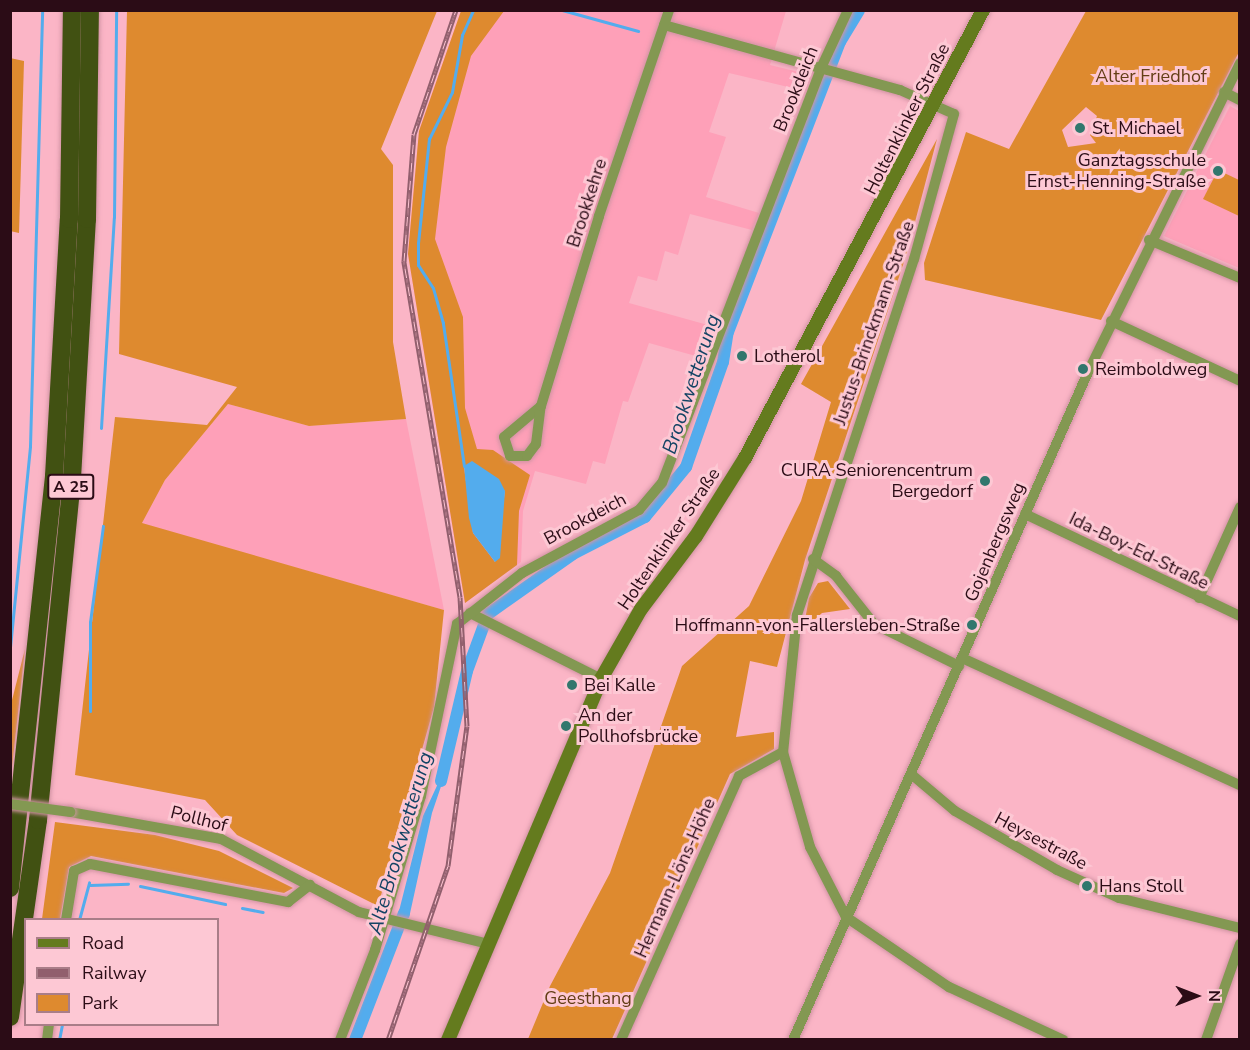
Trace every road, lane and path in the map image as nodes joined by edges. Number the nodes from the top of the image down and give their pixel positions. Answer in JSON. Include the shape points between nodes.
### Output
{"nodes":[{"id":1,"x":72,"y":10,"type":"edge"},
{"id":2,"x":90,"y":10,"type":"edge"},
{"id":3,"x":669,"y":10,"type":"edge"},
{"id":4,"x":849,"y":10,"type":"edge"},
{"id":5,"x":983,"y":10,"type":"edge"},
{"id":6,"x":664,"y":25,"type":"junction"},
{"id":7,"x":1239,"y":63,"type":"edge"},
{"id":8,"x":828,"y":69,"type":"junction"},
{"id":9,"x":1224,"y":92,"type":"junction"},
{"id":10,"x":1239,"y":100,"type":"edge"},
{"id":11,"x":938,"y":104,"type":"junction"},
{"id":12,"x":1149,"y":240,"type":"junction"},
{"id":13,"x":1239,"y":278,"type":"edge"},
{"id":14,"x":1111,"y":321,"type":"junction"},
{"id":15,"x":1239,"y":381,"type":"edge"},
{"id":16,"x":541,"y":406,"type":"junction"},
{"id":17,"x":1239,"y":507,"type":"edge"},
{"id":18,"x":1025,"y":514,"type":"junction"},
{"id":19,"x":813,"y":559,"type":"junction"},
{"id":20,"x":1199,"y":598,"type":"junction"},
{"id":21,"x":470,"y":613,"type":"junction"},
{"id":22,"x":1239,"y":616,"type":"edge"},
{"id":23,"x":961,"y":662,"type":"junction"},
{"id":24,"x":601,"y":679,"type":"junction"},
{"id":25,"x":783,"y":752,"type":"junction"},
{"id":26,"x":911,"y":774,"type":"junction"},
{"id":27,"x":1239,"y":785,"type":"edge"},
{"id":28,"x":10,"y":804,"type":"edge"},
{"id":29,"x":310,"y":885,"type":"junction"},
{"id":30,"x":10,"y":888,"type":"edge"},
{"id":31,"x":846,"y":917,"type":"junction"},
{"id":32,"x":24,"y":918,"type":"edge"},
{"id":33,"x":24,"y":918,"type":"edge"},
{"id":34,"x":66,"y":918,"type":"edge"},
{"id":35,"x":385,"y":920,"type":"junction"},
{"id":36,"x":1239,"y":928,"type":"edge"},
{"id":37,"x":484,"y":944,"type":"junction"},
{"id":38,"x":1239,"y":944,"type":"edge"},
{"id":39,"x":10,"y":1017,"type":"edge"},
{"id":40,"x":340,"y":1040,"type":"edge"},
{"id":41,"x":448,"y":1040,"type":"edge"},
{"id":42,"x":621,"y":1040,"type":"edge"},
{"id":43,"x":793,"y":1040,"type":"edge"},
{"id":44,"x":1063,"y":1040,"type":"edge"},
{"id":45,"x":1206,"y":1040,"type":"edge"}],
"edges":[{"from":1,"to":30,"type":"highway","number":"A 25","via":[[69,219],[54,476]]},
{"from":2,"to":33,"type":"highway","number":"A 25","via":[[87,219],[72,478],[38,820]]},
{"from":3,"to":6,"type":"street","name":"Brookkehre"},
{"from":4,"to":8,"type":"street","name":"Brookdeich"},
{"from":5,"to":11,"type":"main road","name":"Holtenklinker Straße"},
{"from":6,"to":8,"type":"street"},
{"from":6,"to":16,"type":"street","name":"Brookkehre"},
{"from":7,"to":9,"type":"street","name":"Gojenbergsweg"},
{"from":8,"to":11,"type":"street"},
{"from":8,"to":21,"type":"street","name":"Brookdeich","via":[[662,483],[639,510],[522,573]]},
{"from":9,"to":10,"type":"street"},
{"from":9,"to":12,"type":"street","name":"Gojenbergsweg"},
{"from":11,"to":19,"type":"street","name":"Justus-Brinckmann-Straße","via":[[954,114],[952,135]]},
{"from":11,"to":24,"type":"main road","name":"Holtenklinker Straße","via":[[745,458],[696,536],[641,609]]},
{"from":12,"to":13,"type":"street"},
{"from":12,"to":14,"type":"street","name":"Gojenbergsweg"},
{"from":14,"to":15,"type":"street"},
{"from":14,"to":18,"type":"street","name":"Gojenbergsweg"},
{"from":16,"to":16,"type":"street","name":"Brookkehre","via":[[532,452],[520,458],[510,456],[504,437]]},
{"from":17,"to":20,"type":"street"},
{"from":18,"to":20,"type":"street","name":"Ida-Boy-Ed-Straße"},
{"from":18,"to":23,"type":"street","name":"Gojenbergsweg"},
{"from":19,"to":23,"type":"street","via":[[836,576],[874,624]]},
{"from":19,"to":25,"type":"street","name":"Justus-Brinckmann-Straße","via":[[788,668]]},
{"from":20,"to":22,"type":"street","name":"Ida-Boy-Ed-Straße"},
{"from":21,"to":24,"type":"street"},
{"from":21,"to":35,"type":"street","name":"Brookdeich","via":[[455,627],[438,729]]},
{"from":23,"to":26,"type":"street","name":"Gojenbergsweg"},
{"from":23,"to":27,"type":"street"},
{"from":24,"to":37,"type":"main road","name":"Holtenklinker Straße"},
{"from":25,"to":31,"type":"street","name":"Justus-Brinckmann-Straße","via":[[810,848]]},
{"from":25,"to":42,"type":"street","name":"Hermann-Löns-Höhe","via":[[739,776]]},
{"from":26,"to":31,"type":"street","name":"Gojenbergsweg"},
{"from":26,"to":36,"type":"street","name":"Heysestraße","via":[[955,811],[1057,870],[1119,898]]},
{"from":28,"to":29,"type":"street","name":"Pollhof","bridge":true,"via":[[221,839]]},
{"from":29,"to":34,"type":"street","via":[[288,902],[90,864],[74,871]]},
{"from":29,"to":35,"type":"street","name":"Pollhof"},
{"from":31,"to":43,"type":"street","name":"Gojenbergsweg"},
{"from":31,"to":44,"type":"street","name":"Justus-Brinckmann-Straße","via":[[949,987]]},
{"from":32,"to":39,"type":"highway","number":"A 25"},
{"from":35,"to":37,"type":"street","name":"Pollhof"},
{"from":35,"to":40,"type":"street","name":"Brookdeich"},
{"from":37,"to":41,"type":"main road","name":"Holtenklinker Straße"},
{"from":38,"to":45,"type":"street"}]}
